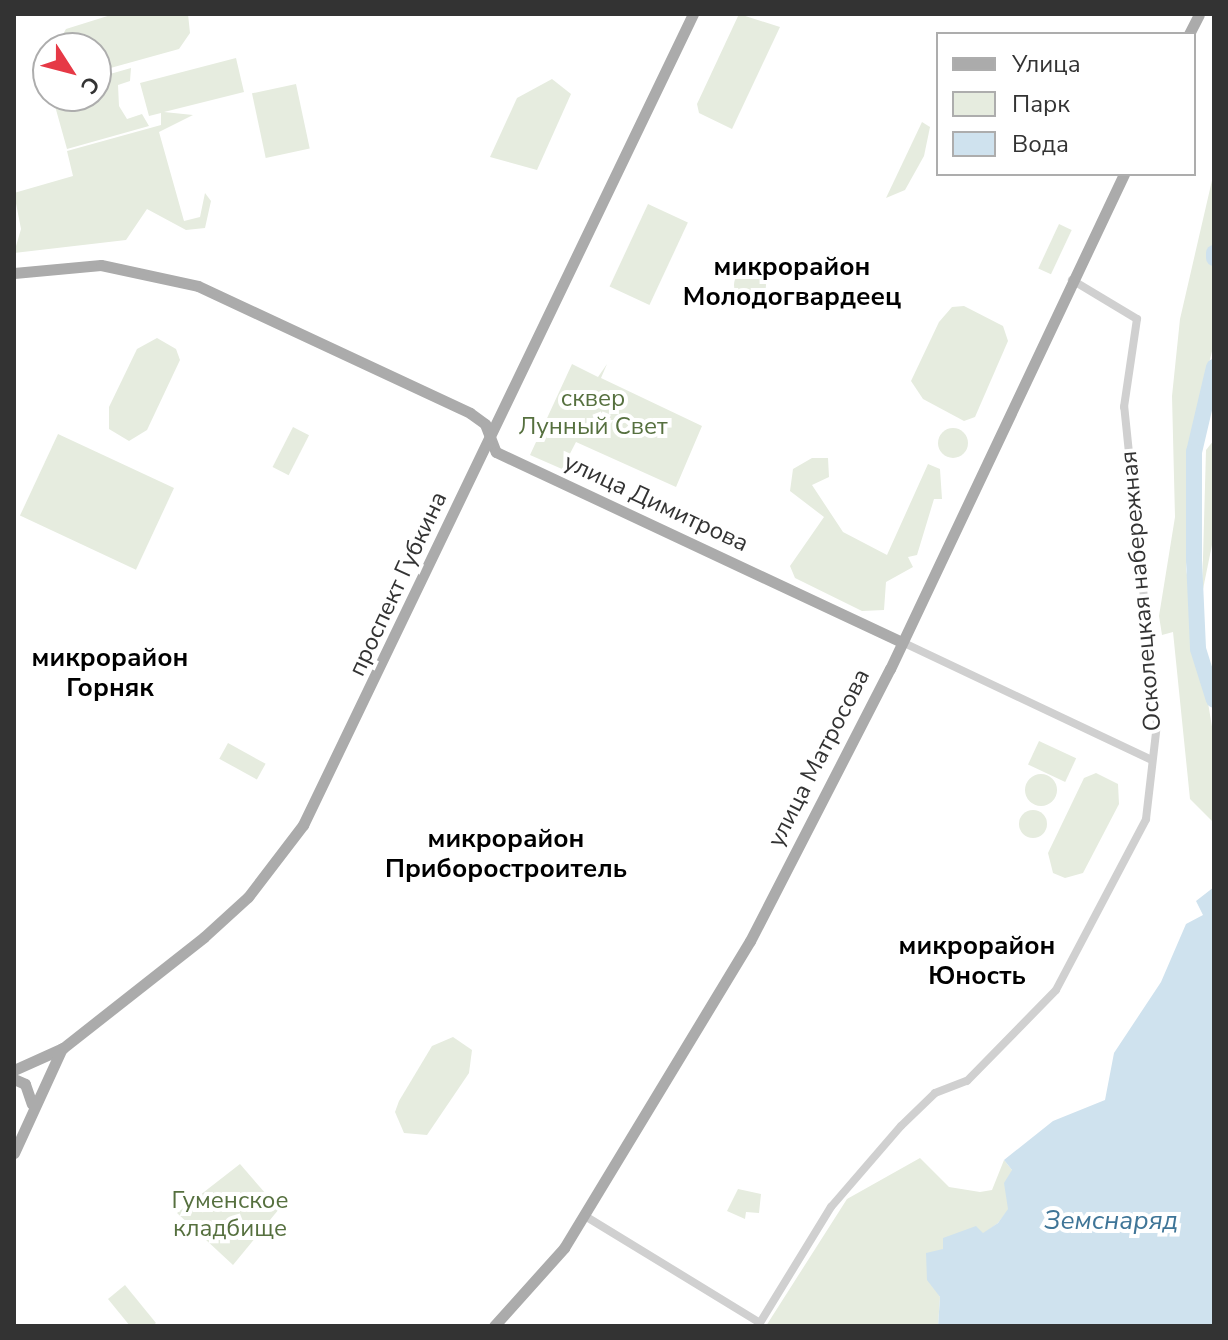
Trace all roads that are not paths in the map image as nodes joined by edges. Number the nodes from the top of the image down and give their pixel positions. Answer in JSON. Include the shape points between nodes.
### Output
{"nodes":[{"id":1,"x":693,"y":14,"type":"edge"},
{"id":2,"x":1199,"y":14,"type":"edge"},
{"id":3,"x":1190,"y":32,"type":"edge"},
{"id":4,"x":1123,"y":176,"type":"edge"},
{"id":5,"x":14,"y":273,"type":"edge"},
{"id":6,"x":1072,"y":280,"type":"junction"},
{"id":7,"x":492,"y":438,"type":"junction"},
{"id":8,"x":902,"y":642,"type":"junction"},
{"id":9,"x":1152,"y":760,"type":"junction"},
{"id":10,"x":63,"y":1048,"type":"junction"},
{"id":11,"x":14,"y":1070,"type":"edge"},
{"id":12,"x":14,"y":1079,"type":"edge"},
{"id":13,"x":32,"y":1105,"type":"junction"},
{"id":14,"x":14,"y":1153,"type":"edge"},
{"id":15,"x":585,"y":1216,"type":"junction"},
{"id":16,"x":759,"y":1324,"type":"edge"},
{"id":17,"x":494,"y":1326,"type":"edge"}],
"edges":[{"from":1,"to":7,"type":"main road","name":"проспект Губкина"},
{"from":2,"to":3,"type":"main road"},
{"from":4,"to":6,"type":"main road","name":"улица Матросова"},
{"from":5,"to":7,"type":"main road","name":"улица Димитрова","via":[[101,265],[198,286],[470,413]]},
{"from":6,"to":8,"type":"main road","name":"улица Матросова"},
{"from":6,"to":9,"type":"street","name":"Осколецкая набережная","via":[[1137,319],[1124,407],[1155,695]]},
{"from":7,"to":8,"type":"main road","name":"улица Димитрова","via":[[496,452]]},
{"from":7,"to":10,"type":"main road","name":"проспект Губкина","via":[[339,758],[272,869],[213,930]]},
{"from":8,"to":9,"type":"street","name":"улица Димитрова"},
{"from":8,"to":15,"type":"main road","name":"улица Матросова","via":[[750,941]]},
{"from":9,"to":16,"type":"street","name":"Осколецкая набережная","via":[[1146,819],[1056,990],[967,1081],[935,1093],[901,1126],[831,1207]]},
{"from":10,"to":11,"type":"main road","name":"проспект Губкина"},
{"from":10,"to":13,"type":"main road"},
{"from":12,"to":13,"type":"main road","via":[[25,1084]]},
{"from":13,"to":14,"type":"main road"},
{"from":15,"to":16,"type":"street"},
{"from":15,"to":17,"type":"main road","name":"улица Матросова","via":[[551,1266]]}]}
